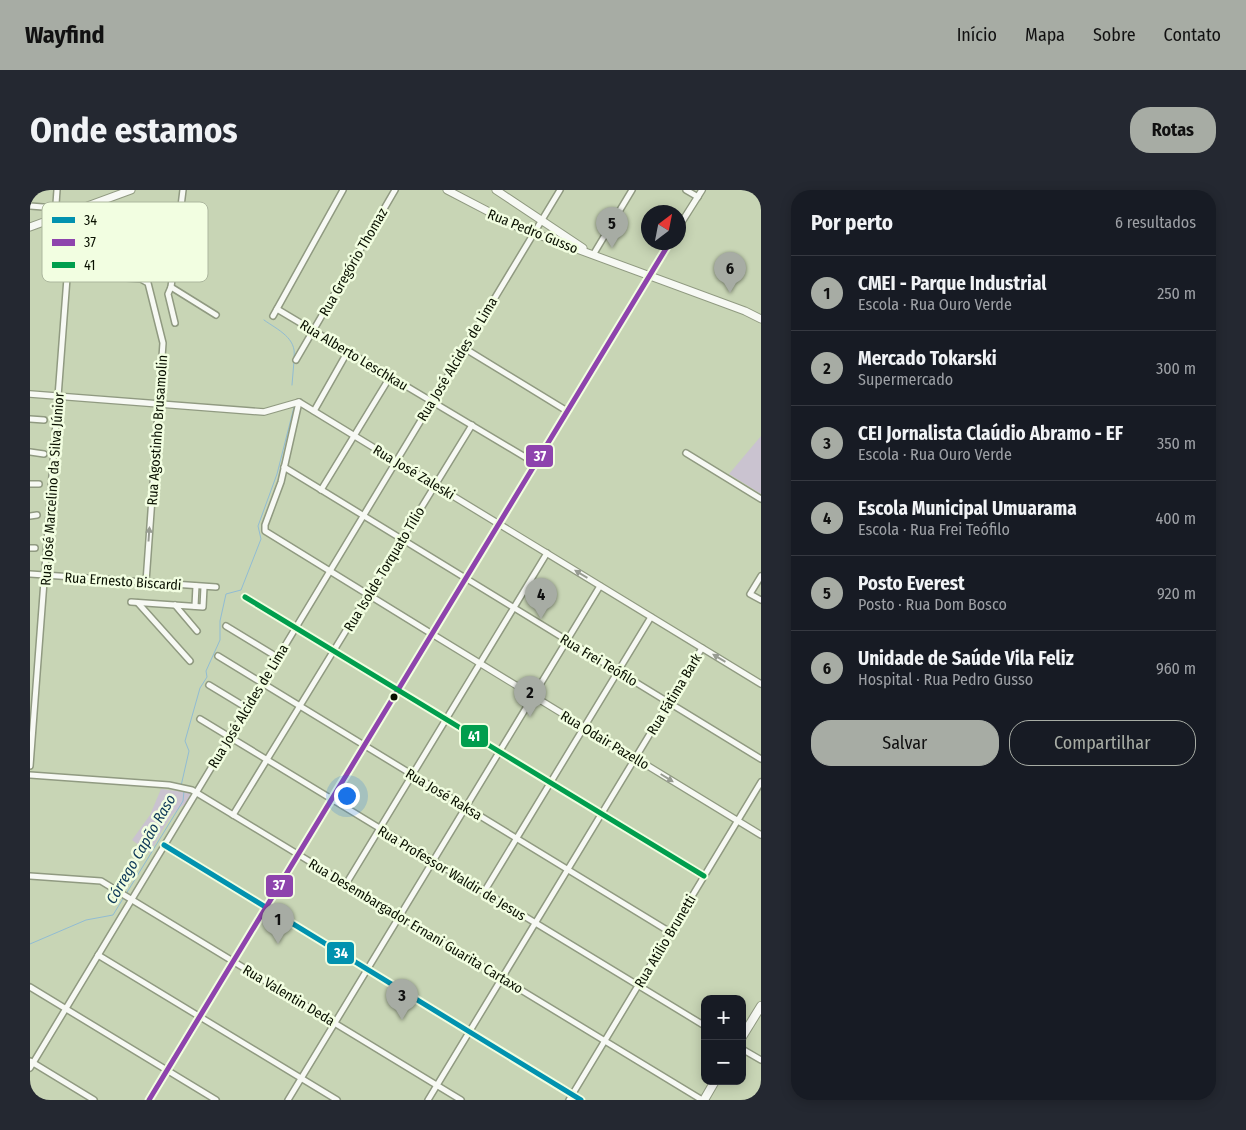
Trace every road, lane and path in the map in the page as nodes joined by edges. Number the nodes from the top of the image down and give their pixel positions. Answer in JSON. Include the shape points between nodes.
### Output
{"nodes":[{"id":1,"x":131,"y":190,"type":"edge"},
{"id":2,"x":343,"y":190,"type":"edge"},
{"id":3,"x":395,"y":190,"type":"edge"},
{"id":4,"x":447,"y":190,"type":"edge"},
{"id":5,"x":496,"y":190,"type":"edge"},
{"id":6,"x":560,"y":190,"type":"edge"},
{"id":7,"x":632,"y":190,"type":"edge"},
{"id":8,"x":686,"y":190,"type":"edge"},
{"id":9,"x":702,"y":190,"type":"edge"},
{"id":10,"x":698,"y":197,"type":"junction"},
{"id":11,"x":99,"y":202,"type":"edge"},
{"id":12,"x":686,"y":216,"type":"edge"},
{"id":13,"x":541,"y":220,"type":"junction"},
{"id":14,"x":42,"y":223,"type":"edge"},
{"id":15,"x":30,"y":227,"type":"edge"},
{"id":16,"x":533,"y":233,"type":"junction"},
{"id":17,"x":665,"y":250,"type":"edge"},
{"id":18,"x":593,"y":255,"type":"junction"},
{"id":19,"x":649,"y":276,"type":"junction"},
{"id":20,"x":66,"y":282,"type":"edge"},
{"id":21,"x":147,"y":282,"type":"edge"},
{"id":22,"x":172,"y":282,"type":"edge"},
{"id":23,"x":171,"y":287,"type":"junction"},
{"id":24,"x":276,"y":309,"type":"junction"},
{"id":25,"x":216,"y":315,"type":"dead end"},
{"id":26,"x":272,"y":316,"type":"dead end"},
{"id":27,"x":761,"y":319,"type":"edge"},
{"id":28,"x":175,"y":323,"type":"dead end"},
{"id":29,"x":313,"y":330,"type":"junction"},
{"id":30,"x":464,"y":348,"type":"junction"},
{"id":31,"x":348,"y":352,"type":"junction"},
{"id":32,"x":296,"y":360,"type":"dead end"},
{"id":33,"x":390,"y":377,"type":"junction"},
{"id":34,"x":30,"y":394,"type":"edge"},
{"id":35,"x":58,"y":396,"type":"junction"},
{"id":36,"x":432,"y":400,"type":"junction"},
{"id":37,"x":299,"y":402,"type":"junction"},
{"id":38,"x":158,"y":404,"type":"junction"},
{"id":39,"x":314,"y":411,"type":"junction"},
{"id":40,"x":567,"y":411,"type":"junction"},
{"id":41,"x":30,"y":419,"type":"edge"},
{"id":42,"x":44,"y":420,"type":"dead end"},
{"id":43,"x":472,"y":425,"type":"junction"},
{"id":44,"x":354,"y":436,"type":"junction"},
{"id":45,"x":30,"y":452,"type":"edge"},
{"id":46,"x":686,"y":453,"type":"dead end"},
{"id":47,"x":44,"y":454,"type":"dead end"},
{"id":48,"x":396,"y":461,"type":"junction"},
{"id":49,"x":536,"y":463,"type":"junction"},
{"id":50,"x":284,"y":467,"type":"junction"},
{"id":51,"x":30,"y":484,"type":"edge"},
{"id":52,"x":39,"y":484,"type":"dead end"},
{"id":53,"x":435,"y":485,"type":"junction"},
{"id":54,"x":321,"y":490,"type":"junction"},
{"id":55,"x":761,"y":499,"type":"edge"},
{"id":56,"x":37,"y":515,"type":"dead end"},
{"id":57,"x":30,"y":516,"type":"edge"},
{"id":58,"x":363,"y":516,"type":"junction"},
{"id":59,"x":499,"y":524,"type":"junction"},
{"id":60,"x":402,"y":539,"type":"junction"},
{"id":61,"x":546,"y":553,"type":"junction"},
{"id":62,"x":329,"y":572,"type":"junction"},
{"id":63,"x":30,"y":574,"type":"edge"},
{"id":64,"x":45,"y":575,"type":"junction"},
{"id":65,"x":761,"y":576,"type":"edge"},
{"id":66,"x":466,"y":578,"type":"junction"},
{"id":67,"x":146,"y":582,"type":"junction"},
{"id":68,"x":196,"y":586,"type":"junction"},
{"id":69,"x":600,"y":586,"type":"junction"},
{"id":70,"x":204,"y":587,"type":"junction"},
{"id":71,"x":216,"y":588,"type":"dead end"},
{"id":72,"x":368,"y":595,"type":"junction"},
{"id":73,"x":245,"y":597,"type":"dead end"},
{"id":74,"x":761,"y":600,"type":"edge"},
{"id":75,"x":131,"y":602,"type":"dead end"},
{"id":76,"x":138,"y":602,"type":"junction"},
{"id":77,"x":175,"y":605,"type":"junction"},
{"id":78,"x":195,"y":606,"type":"junction"},
{"id":79,"x":514,"y":608,"type":"junction"},
{"id":80,"x":651,"y":617,"type":"junction"},
{"id":81,"x":226,"y":626,"type":"dead end"},
{"id":82,"x":295,"y":628,"type":"junction"},
{"id":83,"x":197,"y":631,"type":"dead end"},
{"id":84,"x":432,"y":634,"type":"junction"},
{"id":85,"x":567,"y":640,"type":"junction"},
{"id":86,"x":702,"y":648,"type":"junction"},
{"id":87,"x":334,"y":651,"type":"junction"},
{"id":88,"x":218,"y":656,"type":"dead end"},
{"id":89,"x":277,"y":657,"type":"junction"},
{"id":90,"x":190,"y":661,"type":"dead end"},
{"id":91,"x":479,"y":664,"type":"junction"},
{"id":92,"x":618,"y":672,"type":"junction"},
{"id":93,"x":262,"y":683,"type":"junction"},
{"id":94,"x":761,"y":684,"type":"edge"},
{"id":95,"x":209,"y":685,"type":"dead end"},
{"id":96,"x":398,"y":690,"type":"junction"},
{"id":97,"x":533,"y":696,"type":"junction"},
{"id":98,"x":669,"y":703,"type":"junction"},
{"id":99,"x":300,"y":706,"type":"junction"},
{"id":100,"x":247,"y":708,"type":"junction"},
{"id":101,"x":446,"y":719,"type":"junction"},
{"id":102,"x":200,"y":720,"type":"dead end"},
{"id":103,"x":584,"y":728,"type":"junction"},
{"id":104,"x":229,"y":737,"type":"junction"},
{"id":105,"x":364,"y":745,"type":"junction"},
{"id":106,"x":499,"y":752,"type":"junction"},
{"id":107,"x":635,"y":758,"type":"junction"},
{"id":108,"x":761,"y":759,"type":"edge"},
{"id":109,"x":267,"y":760,"type":"junction"},
{"id":110,"x":30,"y":766,"type":"edge"},
{"id":111,"x":412,"y":774,"type":"junction"},
{"id":112,"x":30,"y":775,"type":"edge"},
{"id":113,"x":761,"y":782,"type":"edge"},
{"id":114,"x":551,"y":783,"type":"junction"},
{"id":115,"x":196,"y":792,"type":"junction"},
{"id":116,"x":332,"y":800,"type":"junction"},
{"id":117,"x":466,"y":807,"type":"junction"},
{"id":118,"x":602,"y":814,"type":"junction"},
{"id":119,"x":233,"y":815,"type":"junction"},
{"id":120,"x":737,"y":821,"type":"junction"},
{"id":121,"x":379,"y":828,"type":"junction"},
{"id":122,"x":761,"y":836,"type":"edge"},
{"id":123,"x":517,"y":838,"type":"junction"},
{"id":124,"x":164,"y":845,"type":"junction"},
{"id":125,"x":298,"y":855,"type":"junction"},
{"id":126,"x":433,"y":861,"type":"junction"},
{"id":127,"x":568,"y":869,"type":"junction"},
{"id":128,"x":30,"y":876,"type":"edge"},
{"id":129,"x":704,"y":876,"type":"junction"},
{"id":130,"x":346,"y":884,"type":"junction"},
{"id":131,"x":484,"y":892,"type":"junction"},
{"id":132,"x":129,"y":898,"type":"junction"},
{"id":133,"x":266,"y":908,"type":"junction"},
{"id":134,"x":399,"y":916,"type":"junction"},
{"id":135,"x":535,"y":923,"type":"junction"},
{"id":136,"x":670,"y":932,"type":"junction"},
{"id":137,"x":98,"y":954,"type":"junction"},
{"id":138,"x":233,"y":962,"type":"junction"},
{"id":139,"x":367,"y":969,"type":"junction"},
{"id":140,"x":502,"y":978,"type":"junction"},
{"id":141,"x":638,"y":986,"type":"junction"},
{"id":142,"x":30,"y":987,"type":"edge"},
{"id":143,"x":761,"y":1006,"type":"edge"},
{"id":144,"x":66,"y":1009,"type":"junction"},
{"id":145,"x":200,"y":1016,"type":"junction"},
{"id":146,"x":334,"y":1023,"type":"junction"},
{"id":147,"x":701,"y":1024,"type":"edge"},
{"id":148,"x":746,"y":1030,"type":"edge"},
{"id":149,"x":469,"y":1032,"type":"junction"},
{"id":150,"x":604,"y":1041,"type":"junction"},
{"id":151,"x":746,"y":1051,"type":"edge"},
{"id":152,"x":761,"y":1060,"type":"edge"},
{"id":153,"x":31,"y":1064,"type":"edge"},
{"id":154,"x":167,"y":1070,"type":"junction"},
{"id":155,"x":301,"y":1078,"type":"junction"},
{"id":156,"x":437,"y":1085,"type":"junction"},
{"id":157,"x":713,"y":1085,"type":"edge"},
{"id":158,"x":572,"y":1094,"type":"junction"},
{"id":159,"x":94,"y":1100,"type":"edge"},
{"id":160,"x":149,"y":1100,"type":"edge"},
{"id":161,"x":216,"y":1100,"type":"edge"},
{"id":162,"x":288,"y":1100,"type":"edge"},
{"id":163,"x":337,"y":1100,"type":"edge"},
{"id":164,"x":428,"y":1100,"type":"edge"},
{"id":165,"x":461,"y":1100,"type":"edge"},
{"id":166,"x":569,"y":1100,"type":"edge"},
{"id":167,"x":581,"y":1100,"type":"edge"},
{"id":168,"x":703,"y":1100,"type":"edge"}],
"edges":[{"from":1,"to":11,"type":"main road"},
{"from":2,"to":24,"type":"street"},
{"from":3,"to":29,"type":"street","name":"Rua Gregório Thomaz"},
{"from":4,"to":16,"type":"main road","name":"Rua Pedro Gusso"},
{"from":5,"to":13,"type":"main road"},
{"from":6,"to":13,"type":"street","name":"Rua José Alcides de Lima"},
{"from":7,"to":18,"type":"street"},
{"from":8,"to":10,"type":"street"},
{"from":9,"to":10,"type":"street"},
{"from":10,"to":12,"type":"street"},
{"from":13,"to":16,"type":"street","name":"Rua José Alcides de Lima"},
{"from":13,"to":18,"type":"main road"},
{"from":14,"to":15,"type":"main road"},
{"from":16,"to":18,"type":"main road","name":"Rua Pedro Gusso"},
{"from":16,"to":30,"type":"street","name":"Rua José Alcides de Lima"},
{"from":17,"to":19,"type":"street"},
{"from":18,"to":19,"type":"main road","name":"Rua Pedro Gusso"},
{"from":19,"to":27,"type":"main road","name":"Rua Pedro Gusso"},
{"from":19,"to":40,"type":"street"},
{"from":20,"to":35,"type":"street","name":"Rua José Marcelino da Silva Júnior"},
{"from":21,"to":38,"type":"street","name":"Rua Agostinho Brusamolin","via":[[163,343]]},
{"from":22,"to":23,"type":"street"},
{"from":23,"to":25,"type":"street"},
{"from":23,"to":28,"type":"street","via":[[168,294]]},
{"from":24,"to":26,"type":"street"},
{"from":24,"to":29,"type":"street","name":"Rua Alberto Leschkau"},
{"from":29,"to":31,"type":"street","name":"Rua Alberto Leschkau"},
{"from":29,"to":32,"type":"street","name":"Rua Gregório Thomaz"},
{"from":30,"to":36,"type":"street","name":"Rua José Alcides de Lima"},
{"from":30,"to":40,"type":"street"},
{"from":31,"to":33,"type":"street","name":"Rua Alberto Leschkau"},
{"from":31,"to":39,"type":"street"},
{"from":33,"to":36,"type":"street","name":"Rua Alberto Leschkau"},
{"from":33,"to":44,"type":"street"},
{"from":34,"to":35,"type":"street"},
{"from":35,"to":38,"type":"street"},
{"from":35,"to":64,"type":"street","name":"Rua José Marcelino da Silva Júnior"},
{"from":36,"to":43,"type":"street","name":"Rua Alberto Leschkau"},
{"from":36,"to":48,"type":"street","name":"Rua José Alcides de Lima"},
{"from":37,"to":38,"type":"street","via":[[267,412]]},
{"from":37,"to":39,"type":"street","name":"Rua José Zaleski"},
{"from":37,"to":50,"type":"street"},
{"from":67,"to":38,"type":"street","name":"Rua Agostinho Brusamolin","one_way":true},
{"from":39,"to":44,"type":"street","name":"Rua José Zaleski"},
{"from":40,"to":49,"type":"street"},
{"from":41,"to":42,"type":"street"},
{"from":43,"to":49,"type":"street","name":"Rua Alberto Leschkau"},
{"from":43,"to":53,"type":"street","name":"Rua Isolde Torquato Tílio"},
{"from":44,"to":48,"type":"street","name":"Rua José Zaleski"},
{"from":44,"to":54,"type":"street"},
{"from":45,"to":47,"type":"street"},
{"from":46,"to":55,"type":"street"},
{"from":48,"to":53,"type":"street","name":"Rua José Zaleski"},
{"from":48,"to":58,"type":"street","name":"Rua José Alcides de Lima"},
{"from":49,"to":59,"type":"street"},
{"from":50,"to":54,"type":"street","name":"Rua Frei Teófilo"},
{"from":50,"to":62,"type":"street","name":"Rua Odair Pazello","via":[[265,528],[270,536]]},
{"from":51,"to":52,"type":"street"},
{"from":53,"to":59,"type":"street","name":"Rua José Zaleski"},
{"from":53,"to":60,"type":"street","name":"Rua Isolde Torquato Tílio"},
{"from":54,"to":58,"type":"street","name":"Rua Frei Teófilo"},
{"from":56,"to":57,"type":"street"},
{"from":58,"to":60,"type":"street","name":"Rua Frei Teófilo"},
{"from":58,"to":62,"type":"street","name":"Rua José Alcides de Lima"},
{"from":59,"to":61,"type":"street","name":"Rua José Zaleski"},
{"from":59,"to":66,"type":"street"},
{"from":60,"to":66,"type":"street","name":"Rua Frei Teófilo"},
{"from":60,"to":72,"type":"street","name":"Rua Isolde Torquato Tílio"},
{"from":69,"to":61,"type":"street","name":"Rua José Zaleski","one_way":true},
{"from":61,"to":79,"type":"street"},
{"from":62,"to":72,"type":"street","name":"Rua Odair Pazello"},
{"from":62,"to":82,"type":"street","name":"Rua José Alcides de Lima"},
{"from":63,"to":64,"type":"street","name":"Rua Ernesto Biscardi"},
{"from":64,"to":67,"type":"street","name":"Rua Ernesto Biscardi"},
{"from":64,"to":110,"type":"street","name":"Rua José Marcelino da Silva Júnior"},
{"from":65,"to":74,"type":"street","via":[[750,594]]},
{"from":66,"to":79,"type":"street","name":"Rua Frei Teófilo"},
{"from":66,"to":84,"type":"street"},
{"from":67,"to":68,"type":"street","name":"Rua Ernesto Biscardi"},
{"from":68,"to":70,"type":"street","name":"Rua Ernesto Biscardi"},
{"from":68,"to":78,"type":"street"},
{"from":69,"to":80,"type":"street","name":"Rua José Zaleski"},
{"from":69,"to":85,"type":"street"},
{"from":70,"to":71,"type":"street","name":"Rua Ernesto Biscardi"},
{"from":70,"to":78,"type":"street","via":[[203,607]]},
{"from":72,"to":84,"type":"street","name":"Rua Odair Pazello"},
{"from":72,"to":87,"type":"street","name":"Rua Isolde Torquato Tílio"},
{"from":73,"to":82,"type":"street"},
{"from":75,"to":76,"type":"street"},
{"from":76,"to":77,"type":"street"},
{"from":76,"to":90,"type":"street"},
{"from":77,"to":78,"type":"street"},
{"from":77,"to":83,"type":"street"},
{"from":79,"to":85,"type":"street","name":"Rua Frei Teófilo"},
{"from":79,"to":91,"type":"street"},
{"from":80,"to":86,"type":"street","name":"Rua José Zaleski"},
{"from":80,"to":92,"type":"street"},
{"from":81,"to":89,"type":"street"},
{"from":82,"to":87,"type":"street"},
{"from":82,"to":89,"type":"street","name":"Rua José Alcides de Lima"},
{"from":84,"to":91,"type":"street","name":"Rua Odair Pazello"},
{"from":84,"to":96,"type":"street"},
{"from":85,"to":92,"type":"street","name":"Rua Frei Teófilo"},
{"from":85,"to":97,"type":"street"},
{"from":94,"to":86,"type":"street","name":"Rua José Zaleski","one_way":true},
{"from":86,"to":98,"type":"street","name":"Rua Fátima Bark"},
{"from":87,"to":96,"type":"street"},
{"from":87,"to":99,"type":"street","name":"Rua Isolde Torquato Tílio"},
{"from":88,"to":93,"type":"street","name":"Rua José Raksa"},
{"from":89,"to":93,"type":"street","name":"Rua José Alcides de Lima"},
{"from":91,"to":97,"type":"street","name":"Rua Odair Pazello"},
{"from":91,"to":101,"type":"street"},
{"from":92,"to":98,"type":"street","name":"Rua Frei Teófilo"},
{"from":92,"to":103,"type":"street"},
{"from":93,"to":99,"type":"street","name":"Rua José Raksa"},
{"from":93,"to":100,"type":"street","name":"Rua José Alcides de Lima"},
{"from":95,"to":100,"type":"street"},
{"from":96,"to":101,"type":"street"},
{"from":96,"to":105,"type":"street"},
{"from":97,"to":103,"type":"street","name":"Rua Odair Pazello"},
{"from":97,"to":106,"type":"street"},
{"from":98,"to":107,"type":"street","name":"Rua Fátima Bark"},
{"from":98,"to":108,"type":"street","name":"Rua Frei Teófilo"},
{"from":99,"to":105,"type":"street","name":"Rua José Raksa"},
{"from":99,"to":109,"type":"street","name":"Rua Isolde Torquato Tílio"},
{"from":100,"to":104,"type":"street","name":"Rua José Alcides de Lima"},
{"from":101,"to":106,"type":"street"},
{"from":101,"to":111,"type":"street"},
{"from":102,"to":104,"type":"street","name":"Rua Professor Waldir de Jesus"},
{"from":103,"to":107,"type":"street","name":"Rua Odair Pazello"},
{"from":103,"to":114,"type":"street"},
{"from":104,"to":109,"type":"street","name":"Rua Professor Waldir de Jesus"},
{"from":104,"to":115,"type":"street","name":"Rua José Alcides de Lima"},
{"from":105,"to":111,"type":"street","name":"Rua José Raksa"},
{"from":105,"to":116,"type":"street"},
{"from":106,"to":114,"type":"street"},
{"from":106,"to":117,"type":"street"},
{"from":107,"to":118,"type":"street","name":"Rua Fátima Bark"},
{"from":107,"to":120,"type":"street","name":"Rua Odair Pazello","one_way":true},
{"from":109,"to":116,"type":"street","name":"Rua Professor Waldir de Jesus"},
{"from":109,"to":119,"type":"street","name":"Rua Isolde Torquato Tílio"},
{"from":111,"to":117,"type":"street","name":"Rua José Raksa"},
{"from":111,"to":121,"type":"street"},
{"from":112,"to":115,"type":"street","name":"Rua Desembargador Ernani Guarita Cartaxo","via":[[176,786]]},
{"from":113,"to":120,"type":"street","name":"Rua Atílio Brunetti"},
{"from":114,"to":118,"type":"street"},
{"from":114,"to":123,"type":"street"},
{"from":115,"to":119,"type":"street","name":"Rua Desembargador Ernani Guarita Cartaxo"},
{"from":115,"to":124,"type":"street","name":"Rua José Alcides de Lima"},
{"from":116,"to":121,"type":"street","name":"Rua Professor Waldir de Jesus"},
{"from":116,"to":125,"type":"street"},
{"from":117,"to":123,"type":"street","name":"Rua José Raksa"},
{"from":117,"to":126,"type":"street"},
{"from":118,"to":127,"type":"street","name":"Rua Fátima Bark"},
{"from":118,"to":129,"type":"street"},
{"from":119,"to":125,"type":"street","name":"Rua Desembargador Ernani Guarita Cartaxo"},
{"from":120,"to":122,"type":"street","name":"Rua Odair Pazello"},
{"from":120,"to":129,"type":"street","name":"Rua Atílio Brunetti"},
{"from":121,"to":126,"type":"street","name":"Rua Professor Waldir de Jesus"},
{"from":121,"to":130,"type":"street"},
{"from":123,"to":127,"type":"street","name":"Rua José Raksa"},
{"from":123,"to":131,"type":"street"},
{"from":124,"to":132,"type":"street","name":"Rua José Alcides de Lima"},
{"from":124,"to":133,"type":"street"},
{"from":125,"to":130,"type":"street","name":"Rua Desembargador Ernani Guarita Cartaxo"},
{"from":125,"to":133,"type":"street"},
{"from":126,"to":131,"type":"street","name":"Rua Professor Waldir de Jesus"},
{"from":126,"to":134,"type":"street"},
{"from":127,"to":135,"type":"street","name":"Rua Fátima Bark"},
{"from":127,"to":136,"type":"street","name":"Rua José Raksa"},
{"from":128,"to":132,"type":"street","name":"Rua Valentin Deda","via":[[101,881]]},
{"from":129,"to":136,"type":"street","name":"Rua Atílio Brunetti"},
{"from":130,"to":134,"type":"street","name":"Rua Desembargador Ernani Guarita Cartaxo"},
{"from":131,"to":135,"type":"street","name":"Rua Professor Waldir de Jesus"},
{"from":132,"to":137,"type":"street","name":"Rua José Alcides de Lima"},
{"from":132,"to":138,"type":"street","name":"Rua Valentin Deda"},
{"from":133,"to":138,"type":"street"},
{"from":133,"to":139,"type":"street"},
{"from":134,"to":139,"type":"street"},
{"from":134,"to":140,"type":"street","name":"Rua Desembargador Ernani Guarita Cartaxo"},
{"from":135,"to":140,"type":"street","name":"Rua Fátima Bark"},
{"from":135,"to":141,"type":"street","name":"Rua Professor Waldir de Jesus"},
{"from":136,"to":141,"type":"street","name":"Rua Atílio Brunetti"},
{"from":137,"to":144,"type":"street","name":"Rua José Alcides de Lima"},
{"from":137,"to":145,"type":"street"},
{"from":138,"to":145,"type":"street"},
{"from":138,"to":146,"type":"street","name":"Rua Valentin Deda"},
{"from":139,"to":146,"type":"street"},
{"from":139,"to":149,"type":"street"},
{"from":140,"to":149,"type":"street","name":"Rua Fátima Bark"},
{"from":140,"to":150,"type":"street","name":"Rua Desembargador Ernani Guarita Cartaxo"},
{"from":141,"to":147,"type":"street","name":"Rua Professor Waldir de Jesus"},
{"from":141,"to":150,"type":"street","name":"Rua Atílio Brunetti"},
{"from":142,"to":144,"type":"street"},
{"from":143,"to":148,"type":"main road"},
{"from":144,"to":153,"type":"street","name":"Rua José Alcides de Lima"},
{"from":144,"to":154,"type":"street"},
{"from":145,"to":154,"type":"street"},
{"from":145,"to":155,"type":"street"},
{"from":146,"to":155,"type":"street"},
{"from":146,"to":156,"type":"street","name":"Rua Valentin Deda"},
{"from":149,"to":156,"type":"street","name":"Rua Fátima Bark"},
{"from":149,"to":158,"type":"street"},
{"from":150,"to":158,"type":"street","name":"Rua Atílio Brunetti"},
{"from":150,"to":168,"type":"street","name":"Rua Desembargador Ernani Guarita Cartaxo"},
{"from":151,"to":152,"type":"street"},
{"from":153,"to":159,"type":"street"},
{"from":154,"to":160,"type":"street"},
{"from":154,"to":161,"type":"street"},
{"from":155,"to":162,"type":"street"},
{"from":155,"to":163,"type":"street"},
{"from":156,"to":164,"type":"street","name":"Rua Fátima Bark"},
{"from":156,"to":165,"type":"street","name":"Rua Valentin Deda"},
{"from":157,"to":168,"type":"main road"},
{"from":158,"to":166,"type":"street","name":"Rua Atílio Brunetti"},
{"from":158,"to":167,"type":"street"}]}
